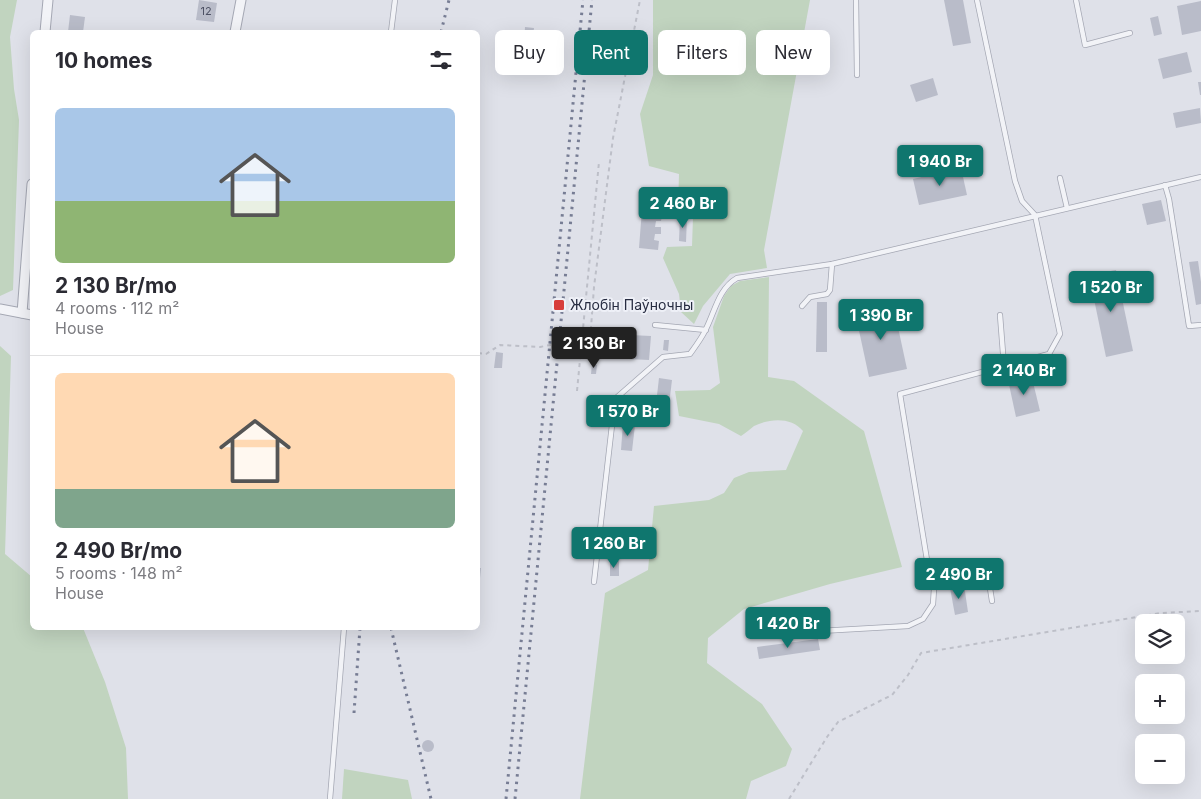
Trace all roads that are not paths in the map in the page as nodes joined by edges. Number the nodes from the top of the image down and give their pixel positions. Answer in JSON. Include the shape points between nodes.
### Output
{"nodes":[{"id":1,"x":48,"y":0,"type":"edge"},
{"id":2,"x":240,"y":0,"type":"edge"},
{"id":3,"x":395,"y":0,"type":"edge"},
{"id":4,"x":856,"y":0,"type":"edge"},
{"id":5,"x":977,"y":0,"type":"edge"},
{"id":6,"x":1076,"y":0,"type":"edge"},
{"id":7,"x":45,"y":30,"type":"edge"},
{"id":8,"x":235,"y":30,"type":"edge"},
{"id":9,"x":391,"y":30,"type":"edge"},
{"id":10,"x":1130,"y":34,"type":"dead end"},
{"id":11,"x":857,"y":75,"type":"dead end"},
{"id":12,"x":1201,"y":177,"type":"edge"},
{"id":13,"x":1060,"y":178,"type":"dead end"},
{"id":14,"x":1165,"y":185,"type":"junction"},
{"id":15,"x":1066,"y":208,"type":"junction"},
{"id":16,"x":30,"y":210,"type":"edge"},
{"id":17,"x":1035,"y":215,"type":"junction"},
{"id":18,"x":832,"y":264,"type":"junction"},
{"id":19,"x":802,"y":306,"type":"dead end"},
{"id":20,"x":0,"y":309,"type":"edge"},
{"id":21,"x":22,"y":314,"type":"junction"},
{"id":22,"x":30,"y":315,"type":"edge"},
{"id":23,"x":1000,"y":315,"type":"dead end"},
{"id":24,"x":655,"y":325,"type":"dead end"},
{"id":25,"x":1201,"y":325,"type":"edge"},
{"id":26,"x":706,"y":330,"type":"junction"},
{"id":27,"x":1004,"y":366,"type":"junction"},
{"id":28,"x":928,"y":565,"type":"junction"},
{"id":29,"x":594,"y":582,"type":"dead end"},
{"id":30,"x":992,"y":601,"type":"dead end"},
{"id":31,"x":344,"y":630,"type":"edge"},
{"id":32,"x":767,"y":634,"type":"dead end"},
{"id":33,"x":330,"y":799,"type":"edge"}],
"edges":[{"from":1,"to":7,"type":"street"},
{"from":2,"to":8,"type":"street"},
{"from":3,"to":9,"type":"lane"},
{"from":4,"to":11,"type":"lane"},
{"from":5,"to":17,"type":"lane","via":[[1015,181],[1022,201]]},
{"from":6,"to":10,"type":"lane","via":[[1085,45]]},
{"from":12,"to":14,"type":"lane"},
{"from":13,"to":15,"type":"lane"},
{"from":14,"to":15,"type":"lane"},
{"from":14,"to":25,"type":"lane","via":[[1170,199],[1189,326]]},
{"from":15,"to":17,"type":"lane"},
{"from":16,"to":21,"type":"street"},
{"from":17,"to":18,"type":"lane"},
{"from":17,"to":27,"type":"lane","via":[[1060,334],[1049,354]]},
{"from":18,"to":19,"type":"lane","via":[[830,290],[827,294],[810,297]]},
{"from":18,"to":26,"type":"lane","via":[[737,278],[722,292]]},
{"from":20,"to":21,"type":"street"},
{"from":21,"to":22,"type":"street"},
{"from":23,"to":27,"type":"lane"},
{"from":24,"to":26,"type":"lane"},
{"from":26,"to":29,"type":"lane","via":[[690,354],[663,357],[615,399]]},
{"from":27,"to":28,"type":"lane","via":[[900,394]]},
{"from":28,"to":30,"type":"lane","via":[[941,576],[983,576],[989,582]]},
{"from":28,"to":32,"type":"lane","via":[[934,589],[933,604],[923,619],[908,626]]},
{"from":31,"to":33,"type":"lane"}]}
